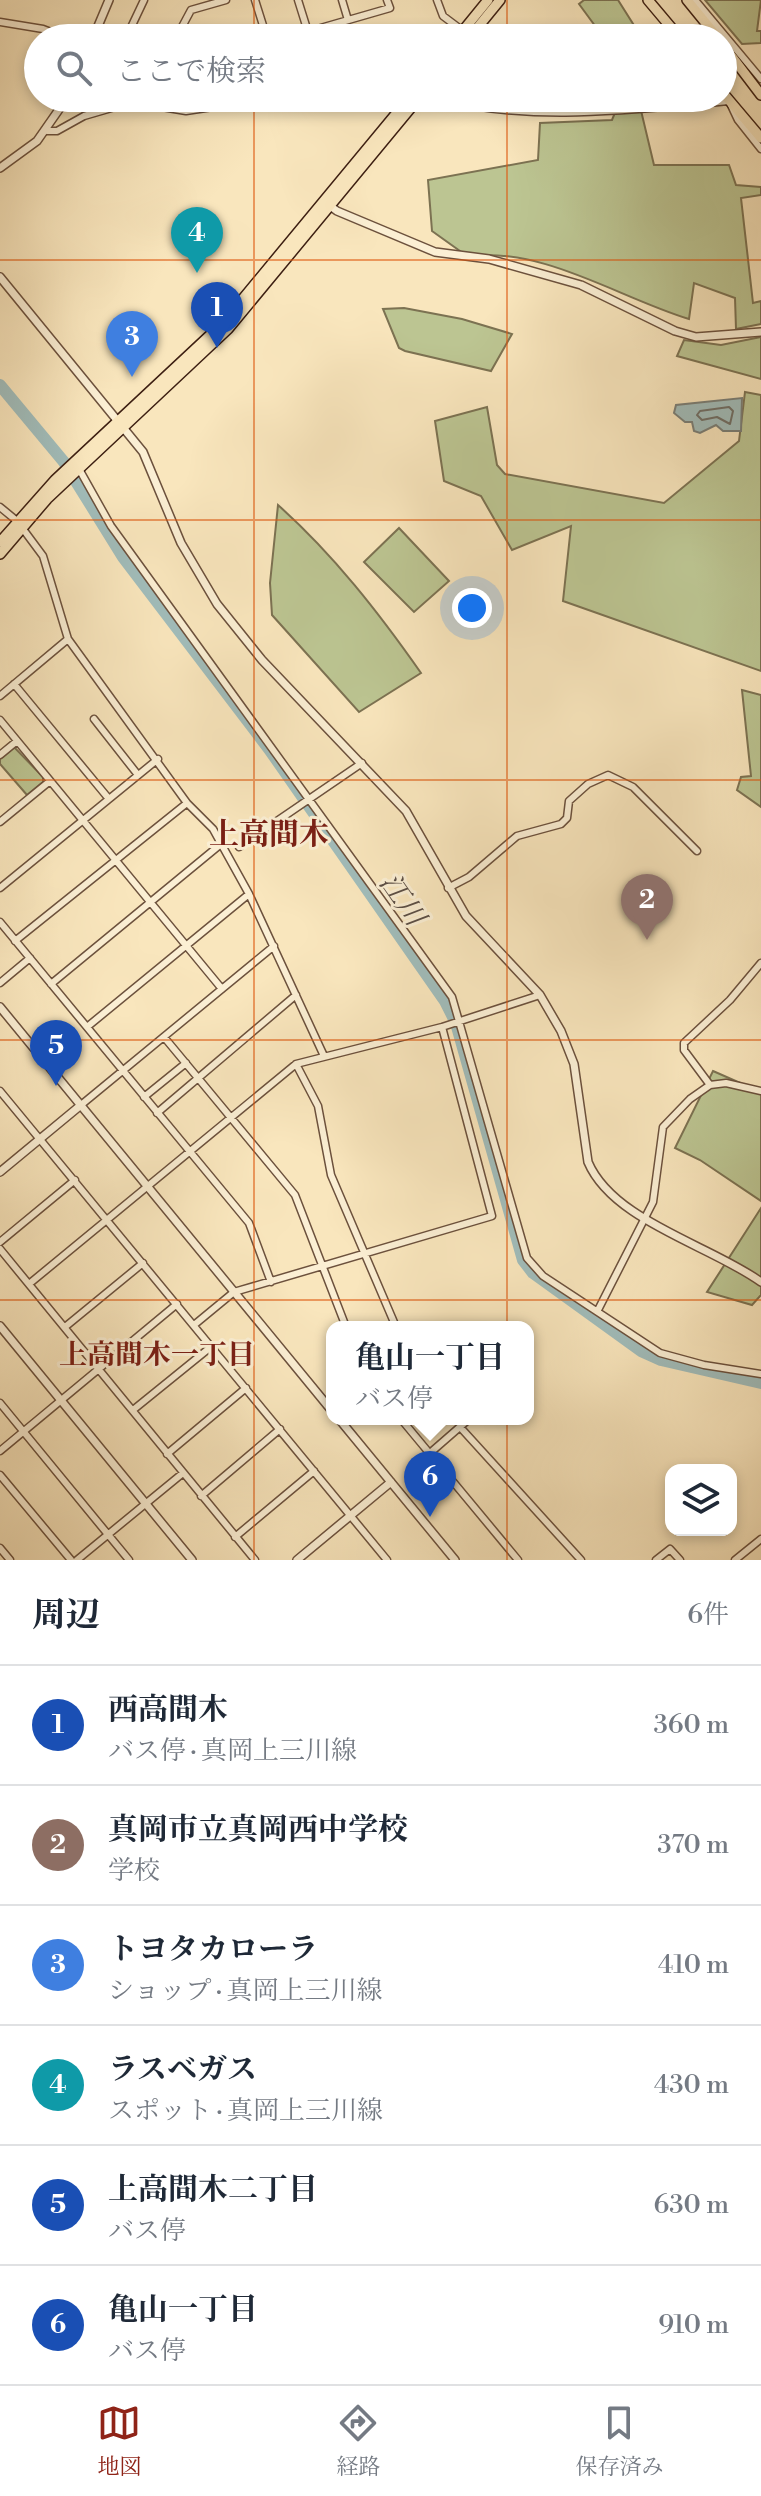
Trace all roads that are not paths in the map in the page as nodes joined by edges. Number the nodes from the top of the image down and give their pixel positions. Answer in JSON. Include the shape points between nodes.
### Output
{"nodes":[{"id":1,"x":109,"y":0,"type":"edge"},
{"id":2,"x":144,"y":0,"type":"edge"},
{"id":3,"x":226,"y":0,"type":"edge"},
{"id":4,"x":255,"y":0,"type":"edge"},
{"id":5,"x":298,"y":0,"type":"edge"},
{"id":6,"x":342,"y":0,"type":"edge"},
{"id":7,"x":387,"y":0,"type":"edge"},
{"id":8,"x":437,"y":0,"type":"edge"},
{"id":9,"x":488,"y":0,"type":"edge"},
{"id":10,"x":500,"y":0,"type":"edge"},
{"id":11,"x":648,"y":0,"type":"edge"},
{"id":12,"x":687,"y":0,"type":"edge"},
{"id":13,"x":695,"y":0,"type":"edge"},
{"id":14,"x":348,"y":20,"type":"junction"},
{"id":15,"x":0,"y":22,"type":"edge"},
{"id":16,"x":99,"y":24,"type":"edge"},
{"id":17,"x":133,"y":24,"type":"edge"},
{"id":18,"x":184,"y":24,"type":"edge"},
{"id":19,"x":263,"y":24,"type":"edge"},
{"id":20,"x":306,"y":24,"type":"edge"},
{"id":21,"x":335,"y":24,"type":"edge"},
{"id":22,"x":451,"y":24,"type":"edge"},
{"id":23,"x":471,"y":24,"type":"edge"},
{"id":24,"x":475,"y":24,"type":"edge"},
{"id":25,"x":668,"y":24,"type":"edge"},
{"id":26,"x":707,"y":24,"type":"edge"},
{"id":27,"x":715,"y":24,"type":"edge"},
{"id":28,"x":24,"y":26,"type":"edge"},
{"id":29,"x":737,"y":50,"type":"edge"},
{"id":30,"x":737,"y":63,"type":"edge"},
{"id":31,"x":761,"y":79,"type":"edge"},
{"id":32,"x":761,"y":95,"type":"edge"},
{"id":33,"x":737,"y":110,"type":"edge"},
{"id":34,"x":59,"y":112,"type":"edge"},
{"id":35,"x":97,"y":112,"type":"edge"},
{"id":36,"x":398,"y":112,"type":"edge"},
{"id":37,"x":407,"y":112,"type":"edge"},
{"id":38,"x":521,"y":112,"type":"edge"},
{"id":39,"x":578,"y":112,"type":"edge"},
{"id":40,"x":734,"y":112,"type":"edge"},
{"id":41,"x":94,"y":113,"type":"joint"},
{"id":42,"x":47,"y":131,"type":"junction"},
{"id":43,"x":761,"y":138,"type":"edge"},
{"id":44,"x":761,"y":149,"type":"edge"},
{"id":45,"x":0,"y":168,"type":"edge"},
{"id":46,"x":328,"y":205,"type":"junction"},
{"id":47,"x":0,"y":277,"type":"edge"},
{"id":48,"x":761,"y":332,"type":"edge"},
{"id":49,"x":122,"y":423,"type":"junction"},
{"id":50,"x":79,"y":469,"type":"junction"},
{"id":51,"x":0,"y":507,"type":"edge"},
{"id":52,"x":20,"y":524,"type":"junction"},
{"id":53,"x":0,"y":542,"type":"edge"},
{"id":54,"x":0,"y":554,"type":"edge"},
{"id":55,"x":68,"y":639,"type":"junction"},
{"id":56,"x":14,"y":684,"type":"junction"},
{"id":57,"x":0,"y":696,"type":"edge"},
{"id":58,"x":94,"y":719,"type":"dead end"},
{"id":59,"x":0,"y":720,"type":"edge"},
{"id":60,"x":17,"y":741,"type":"junction"},
{"id":61,"x":0,"y":755,"type":"edge"},
{"id":62,"x":158,"y":759,"type":"junction"},
{"id":63,"x":362,"y":763,"type":"junction"},
{"id":64,"x":138,"y":775,"type":"junction"},
{"id":65,"x":50,"y":781,"type":"junction"},
{"id":66,"x":109,"y":799,"type":"junction"},
{"id":67,"x":309,"y":800,"type":"junction"},
{"id":68,"x":187,"y":803,"type":"junction"},
{"id":69,"x":83,"y":820,"type":"junction"},
{"id":70,"x":0,"y":822,"type":"edge"},
{"id":71,"x":221,"y":844,"type":"junction"},
{"id":72,"x":239,"y":847,"type":"dead end"},
{"id":73,"x":697,"y":851,"type":"dead end"},
{"id":74,"x":116,"y":860,"type":"junction"},
{"id":75,"x":0,"y":888,"type":"edge"},
{"id":76,"x":448,"y":888,"type":"junction"},
{"id":77,"x":249,"y":894,"type":"junction"},
{"id":78,"x":150,"y":902,"type":"junction"},
{"id":79,"x":0,"y":922,"type":"edge"},
{"id":80,"x":15,"y":941,"type":"junction"},
{"id":81,"x":186,"y":945,"type":"junction"},
{"id":82,"x":274,"y":946,"type":"junction"},
{"id":83,"x":30,"y":958,"type":"junction"},
{"id":84,"x":761,"y":963,"type":"edge"},
{"id":85,"x":0,"y":983,"type":"edge"},
{"id":86,"x":51,"y":984,"type":"junction"},
{"id":87,"x":222,"y":989,"type":"junction"},
{"id":88,"x":296,"y":995,"type":"junction"},
{"id":89,"x":540,"y":995,"type":"junction"},
{"id":90,"x":0,"y":1007,"type":"edge"},
{"id":91,"x":461,"y":1021,"type":"junction"},
{"id":92,"x":87,"y":1027,"type":"junction"},
{"id":93,"x":442,"y":1027,"type":"junction"},
{"id":94,"x":164,"y":1037,"type":"junction"},
{"id":95,"x":324,"y":1056,"type":"junction"},
{"id":96,"x":186,"y":1063,"type":"junction"},
{"id":97,"x":296,"y":1064,"type":"junction"},
{"id":98,"x":122,"y":1071,"type":"junction"},
{"id":99,"x":198,"y":1078,"type":"junction"},
{"id":100,"x":710,"y":1085,"type":"junction"},
{"id":101,"x":0,"y":1091,"type":"edge"},
{"id":102,"x":761,"y":1091,"type":"edge"},
{"id":103,"x":144,"y":1097,"type":"junction"},
{"id":104,"x":8,"y":1101,"type":"junction"},
{"id":105,"x":81,"y":1105,"type":"junction"},
{"id":106,"x":0,"y":1107,"type":"edge"},
{"id":107,"x":157,"y":1113,"type":"junction"},
{"id":108,"x":230,"y":1117,"type":"junction"},
{"id":109,"x":41,"y":1138,"type":"junction"},
{"id":110,"x":188,"y":1151,"type":"junction"},
{"id":111,"x":0,"y":1172,"type":"edge"},
{"id":112,"x":75,"y":1180,"type":"junction"},
{"id":113,"x":146,"y":1186,"type":"junction"},
{"id":114,"x":107,"y":1218,"type":"junction"},
{"id":115,"x":647,"y":1218,"type":"junction"},
{"id":116,"x":0,"y":1242,"type":"edge"},
{"id":117,"x":0,"y":1249,"type":"edge"},
{"id":118,"x":367,"y":1254,"type":"junction"},
{"id":119,"x":143,"y":1263,"type":"junction"},
{"id":120,"x":322,"y":1267,"type":"junction"},
{"id":121,"x":271,"y":1282,"type":"junction"},
{"id":122,"x":761,"y":1282,"type":"edge"},
{"id":123,"x":29,"y":1284,"type":"junction"},
{"id":124,"x":234,"y":1292,"type":"junction"},
{"id":125,"x":177,"y":1304,"type":"junction"},
{"id":126,"x":598,"y":1310,"type":"junction"},
{"id":127,"x":344,"y":1321,"type":"edge"},
{"id":128,"x":394,"y":1321,"type":"edge"},
{"id":129,"x":194,"y":1325,"type":"junction"},
{"id":130,"x":0,"y":1326,"type":"edge"},
{"id":131,"x":65,"y":1327,"type":"junction"},
{"id":132,"x":212,"y":1346,"type":"junction"},
{"id":133,"x":100,"y":1369,"type":"junction"},
{"id":134,"x":761,"y":1374,"type":"edge"},
{"id":135,"x":246,"y":1388,"type":"junction"},
{"id":136,"x":61,"y":1401,"type":"junction"},
{"id":137,"x":0,"y":1403,"type":"edge"},
{"id":138,"x":326,"y":1404,"type":"edge"},
{"id":139,"x":133,"y":1410,"type":"junction"},
{"id":140,"x":344,"y":1425,"type":"edge"},
{"id":141,"x":406,"y":1425,"type":"edge"},
{"id":142,"x":462,"y":1425,"type":"edge"},
{"id":143,"x":460,"y":1427,"type":"junction"},
{"id":144,"x":280,"y":1429,"type":"junction"},
{"id":145,"x":23,"y":1432,"type":"junction"},
{"id":146,"x":0,"y":1451,"type":"edge"},
{"id":147,"x":430,"y":1453,"type":"junction"},
{"id":148,"x":167,"y":1454,"type":"junction"},
{"id":149,"x":314,"y":1471,"type":"junction"},
{"id":150,"x":183,"y":1473,"type":"junction"},
{"id":151,"x":0,"y":1475,"type":"edge"},
{"id":152,"x":391,"y":1482,"type":"junction"},
{"id":153,"x":201,"y":1496,"type":"junction"},
{"id":154,"x":146,"y":1503,"type":"junction"},
{"id":155,"x":351,"y":1516,"type":"junction"},
{"id":156,"x":108,"y":1534,"type":"junction"},
{"id":157,"x":235,"y":1537,"type":"junction"},
{"id":158,"x":761,"y":1539,"type":"edge"},
{"id":159,"x":0,"y":1548,"type":"edge"},
{"id":160,"x":748,"y":1552,"type":"junction"},
{"id":161,"x":10,"y":1560,"type":"edge"},
{"id":162,"x":71,"y":1560,"type":"edge"},
{"id":163,"x":77,"y":1560,"type":"edge"},
{"id":164,"x":129,"y":1560,"type":"edge"},
{"id":165,"x":192,"y":1560,"type":"edge"},
{"id":166,"x":255,"y":1560,"type":"edge"},
{"id":167,"x":297,"y":1560,"type":"edge"},
{"id":168,"x":387,"y":1560,"type":"edge"},
{"id":169,"x":455,"y":1560,"type":"edge"},
{"id":170,"x":518,"y":1560,"type":"edge"},
{"id":171,"x":581,"y":1560,"type":"edge"},
{"id":172,"x":656,"y":1560,"type":"edge"},
{"id":173,"x":680,"y":1560,"type":"edge"},
{"id":174,"x":735,"y":1560,"type":"edge"},
{"id":175,"x":755,"y":1560,"type":"edge"}],
"edges":[{"from":1,"to":16,"type":"street"},
{"from":2,"to":17,"type":"street"},
{"from":3,"to":18,"type":"street","via":[[191,10]]},
{"from":4,"to":19,"type":"street"},
{"from":5,"to":20,"type":"street"},
{"from":6,"to":14,"type":"street"},
{"from":7,"to":14,"type":"street","via":[[390,8]]},
{"from":8,"to":22,"type":"street"},
{"from":9,"to":23,"type":"main road"},
{"from":10,"to":24,"type":"main road"},
{"from":11,"to":25,"type":"main road"},
{"from":12,"to":26,"type":"main road"},
{"from":13,"to":27,"type":"street"},
{"from":14,"to":21,"type":"street"},
{"from":15,"to":28,"type":"street"},
{"from":29,"to":31,"type":"street"},
{"from":30,"to":32,"type":"main road"},
{"from":33,"to":43,"type":"main road"},
{"from":34,"to":42,"type":"street"},
{"from":35,"to":41,"type":"street"},
{"from":36,"to":46,"type":"main road"},
{"from":37,"to":46,"type":"main road"},
{"from":38,"to":39,"type":"street"},
{"from":40,"to":44,"type":"street"},
{"from":41,"to":42,"type":"street"},
{"from":42,"to":45,"type":"street"},
{"from":46,"to":48,"type":"street","via":[[435,252],[489,259],[581,285],[696,337]]},
{"from":46,"to":49,"type":"main road","via":[[222,324]]},
{"from":47,"to":49,"type":"street"},
{"from":49,"to":50,"type":"main road"},
{"from":49,"to":52,"type":"main road"},
{"from":49,"to":63,"type":"street","via":[[149,462],[181,543],[217,604],[262,660]]},
{"from":50,"to":52,"type":"main road"},
{"from":50,"to":67,"type":"street","via":[[111,526]]},
{"from":51,"to":52,"type":"street"},
{"from":52,"to":53,"type":"main road"},
{"from":52,"to":54,"type":"main road"},
{"from":52,"to":55,"type":"street","via":[[43,556]]},
{"from":55,"to":56,"type":"street"},
{"from":55,"to":62,"type":"street"},
{"from":56,"to":57,"type":"street"},
{"from":56,"to":66,"type":"street"},
{"from":58,"to":64,"type":"street"},
{"from":59,"to":60,"type":"street"},
{"from":60,"to":61,"type":"street"},
{"from":60,"to":65,"type":"street"},
{"from":62,"to":64,"type":"street"},
{"from":62,"to":68,"type":"street"},
{"from":63,"to":67,"type":"street"},
{"from":63,"to":76,"type":"street","via":[[406,811]]},
{"from":64,"to":66,"type":"street"},
{"from":65,"to":69,"type":"street"},
{"from":65,"to":70,"type":"street"},
{"from":66,"to":69,"type":"street"},
{"from":67,"to":72,"type":"street"},
{"from":67,"to":91,"type":"street","via":[[452,997]]},
{"from":68,"to":71,"type":"street"},
{"from":68,"to":74,"type":"street"},
{"from":69,"to":74,"type":"street"},
{"from":69,"to":75,"type":"street"},
{"from":71,"to":77,"type":"street"},
{"from":71,"to":78,"type":"street"},
{"from":73,"to":76,"type":"street","via":[[633,787],[608,775],[569,801],[561,824],[517,836]]},
{"from":74,"to":78,"type":"street"},
{"from":74,"to":80,"type":"street"},
{"from":76,"to":89,"type":"street","via":[[481,933]]},
{"from":77,"to":81,"type":"street"},
{"from":77,"to":82,"type":"street"},
{"from":78,"to":81,"type":"street"},
{"from":78,"to":86,"type":"street"},
{"from":79,"to":80,"type":"street"},
{"from":80,"to":83,"type":"street"},
{"from":81,"to":87,"type":"street"},
{"from":81,"to":92,"type":"street"},
{"from":82,"to":87,"type":"street"},
{"from":82,"to":88,"type":"street"},
{"from":83,"to":85,"type":"street"},
{"from":83,"to":86,"type":"street"},
{"from":84,"to":100,"type":"street","via":[[684,1043]]},
{"from":86,"to":92,"type":"street"},
{"from":87,"to":94,"type":"street"},
{"from":88,"to":95,"type":"street"},
{"from":88,"to":99,"type":"street"},
{"from":89,"to":91,"type":"street"},
{"from":89,"to":115,"type":"street","via":[[574,1064],[594,1176],[617,1201]]},
{"from":90,"to":105,"type":"street"},
{"from":91,"to":93,"type":"street"},
{"from":91,"to":126,"type":"street","via":[[527,1258],[543,1276]]},
{"from":92,"to":98,"type":"street"},
{"from":93,"to":95,"type":"street"},
{"from":93,"to":118,"type":"street","via":[[492,1216]]},
{"from":94,"to":96,"type":"street"},
{"from":94,"to":98,"type":"street"},
{"from":95,"to":97,"type":"street"},
{"from":96,"to":99,"type":"street"},
{"from":96,"to":103,"type":"street"},
{"from":97,"to":108,"type":"street"},
{"from":97,"to":118,"type":"street","via":[[318,1106],[331,1175]]},
{"from":98,"to":103,"type":"street"},
{"from":98,"to":105,"type":"street"},
{"from":99,"to":107,"type":"street"},
{"from":99,"to":108,"type":"street"},
{"from":100,"to":102,"type":"street"},
{"from":100,"to":115,"type":"street","via":[[663,1127]]},
{"from":101,"to":104,"type":"street"},
{"from":103,"to":107,"type":"street"},
{"from":104,"to":106,"type":"street"},
{"from":104,"to":109,"type":"street"},
{"from":105,"to":109,"type":"street"},
{"from":105,"to":113,"type":"street"},
{"from":107,"to":110,"type":"street"},
{"from":108,"to":110,"type":"street"},
{"from":108,"to":120,"type":"street","via":[[295,1195]]},
{"from":109,"to":111,"type":"street"},
{"from":109,"to":112,"type":"street"},
{"from":110,"to":113,"type":"street"},
{"from":110,"to":121,"type":"street","via":[[249,1223]]},
{"from":112,"to":114,"type":"street"},
{"from":112,"to":116,"type":"street"},
{"from":113,"to":114,"type":"street"},
{"from":113,"to":124,"type":"street"},
{"from":114,"to":119,"type":"street"},
{"from":114,"to":123,"type":"street"},
{"from":115,"to":122,"type":"street"},
{"from":115,"to":126,"type":"street"},
{"from":117,"to":123,"type":"street"},
{"from":118,"to":120,"type":"street"},
{"from":118,"to":128,"type":"street"},
{"from":119,"to":125,"type":"street"},
{"from":119,"to":131,"type":"street"},
{"from":120,"to":121,"type":"street"},
{"from":120,"to":127,"type":"street"},
{"from":121,"to":124,"type":"street"},
{"from":123,"to":131,"type":"street"},
{"from":124,"to":129,"type":"street"},
{"from":124,"to":138,"type":"street"},
{"from":125,"to":129,"type":"street"},
{"from":125,"to":133,"type":"street"},
{"from":126,"to":134,"type":"street","via":[[660,1353]]},
{"from":129,"to":132,"type":"street"},
{"from":130,"to":136,"type":"street"},
{"from":131,"to":133,"type":"street"},
{"from":132,"to":135,"type":"street"},
{"from":132,"to":139,"type":"street"},
{"from":133,"to":136,"type":"street"},
{"from":133,"to":139,"type":"street"},
{"from":135,"to":144,"type":"street"},
{"from":135,"to":148,"type":"street"},
{"from":136,"to":145,"type":"street"},
{"from":136,"to":154,"type":"street"},
{"from":137,"to":145,"type":"street"},
{"from":139,"to":148,"type":"street"},
{"from":140,"to":152,"type":"street"},
{"from":141,"to":147,"type":"street"},
{"from":142,"to":143,"type":"street"},
{"from":143,"to":147,"type":"street"},
{"from":143,"to":171,"type":"street"},
{"from":144,"to":149,"type":"street"},
{"from":144,"to":153,"type":"street"},
{"from":145,"to":146,"type":"street"},
{"from":145,"to":156,"type":"street"},
{"from":147,"to":170,"type":"street"},
{"from":148,"to":150,"type":"street"},
{"from":149,"to":155,"type":"street"},
{"from":149,"to":157,"type":"street"},
{"from":150,"to":153,"type":"street"},
{"from":150,"to":154,"type":"street"},
{"from":151,"to":162,"type":"street"},
{"from":152,"to":155,"type":"street"},
{"from":152,"to":169,"type":"street"},
{"from":153,"to":157,"type":"street"},
{"from":154,"to":156,"type":"street"},
{"from":154,"to":165,"type":"street"},
{"from":155,"to":167,"type":"street"},
{"from":155,"to":168,"type":"street"},
{"from":156,"to":163,"type":"street"},
{"from":156,"to":164,"type":"street"},
{"from":157,"to":166,"type":"street"},
{"from":158,"to":160,"type":"street"},
{"from":159,"to":161,"type":"street"},
{"from":160,"to":174,"type":"street"},
{"from":160,"to":175,"type":"street"},
{"from":172,"to":173,"type":"street","via":[[670,1549]]}]}
